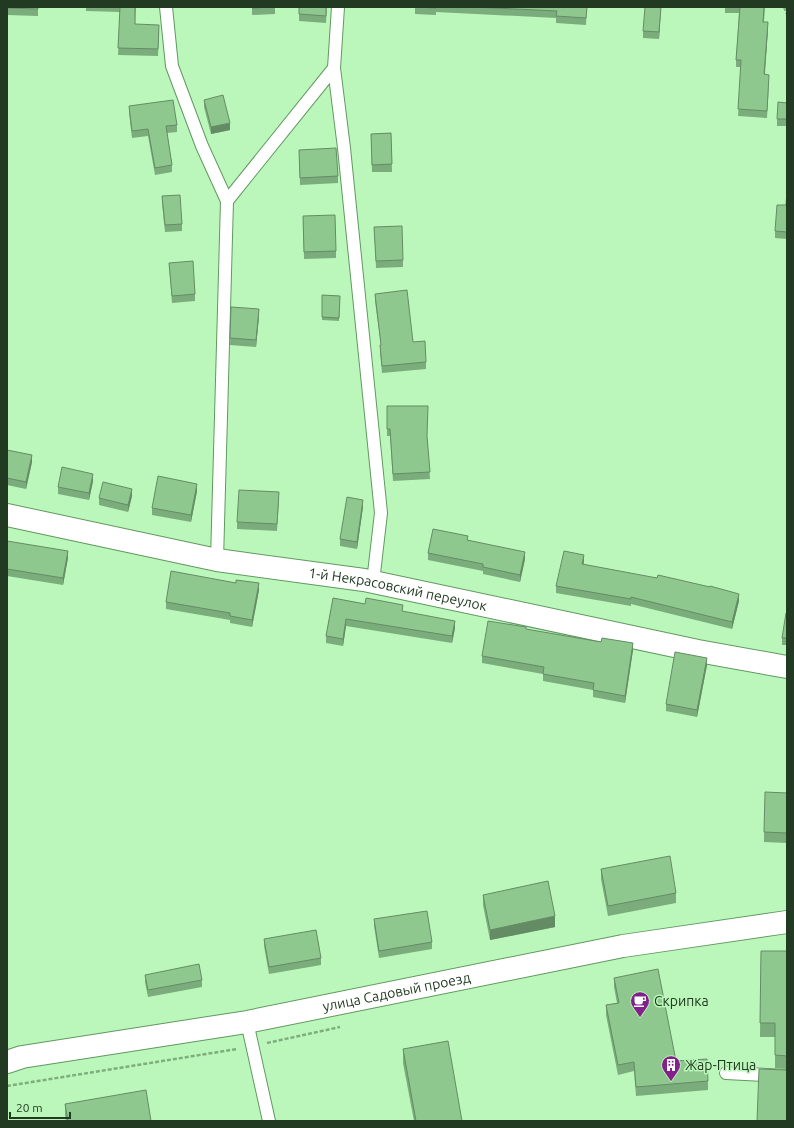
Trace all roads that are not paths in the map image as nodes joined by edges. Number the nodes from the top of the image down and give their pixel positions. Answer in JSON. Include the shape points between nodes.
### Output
{"nodes":[{"id":1,"x":166,"y":7,"type":"edge"},
{"id":2,"x":338,"y":7,"type":"edge"},
{"id":3,"x":334,"y":68,"type":"junction"},
{"id":4,"x":227,"y":201,"type":"junction"},
{"id":5,"x":7,"y":515,"type":"edge"},
{"id":6,"x":217,"y":560,"type":"junction"},
{"id":7,"x":373,"y":582,"type":"junction"},
{"id":8,"x":787,"y":667,"type":"edge"},
{"id":9,"x":787,"y":922,"type":"edge"},
{"id":10,"x":247,"y":1022,"type":"junction"},
{"id":11,"x":7,"y":1062,"type":"edge"},
{"id":12,"x":726,"y":1073,"type":"dead end"},
{"id":13,"x":787,"y":1076,"type":"edge"},
{"id":14,"x":269,"y":1121,"type":"edge"}],
"edges":[{"from":1,"to":4,"type":"lane","via":[[172,66],[202,146]]},
{"from":2,"to":3,"type":"lane"},
{"from":3,"to":4,"type":"lane"},
{"from":3,"to":7,"type":"lane","via":[[381,513]]},
{"from":4,"to":6,"type":"lane"},
{"from":5,"to":6,"type":"street","name":"1-й Некрасовский переулок"},
{"from":6,"to":7,"type":"street","name":"1-й Некрасовский переулок"},
{"from":7,"to":8,"type":"street","name":"1-й Некрасовский переулок","via":[[698,651]]},
{"from":9,"to":10,"type":"street","name":"улица Садовый проезд","via":[[622,946]]},
{"from":10,"to":11,"type":"street","name":"улица Садовый проезд","via":[[22,1057]]},
{"from":10,"to":14,"type":"lane"},
{"from":12,"to":13,"type":"lane"}]}
